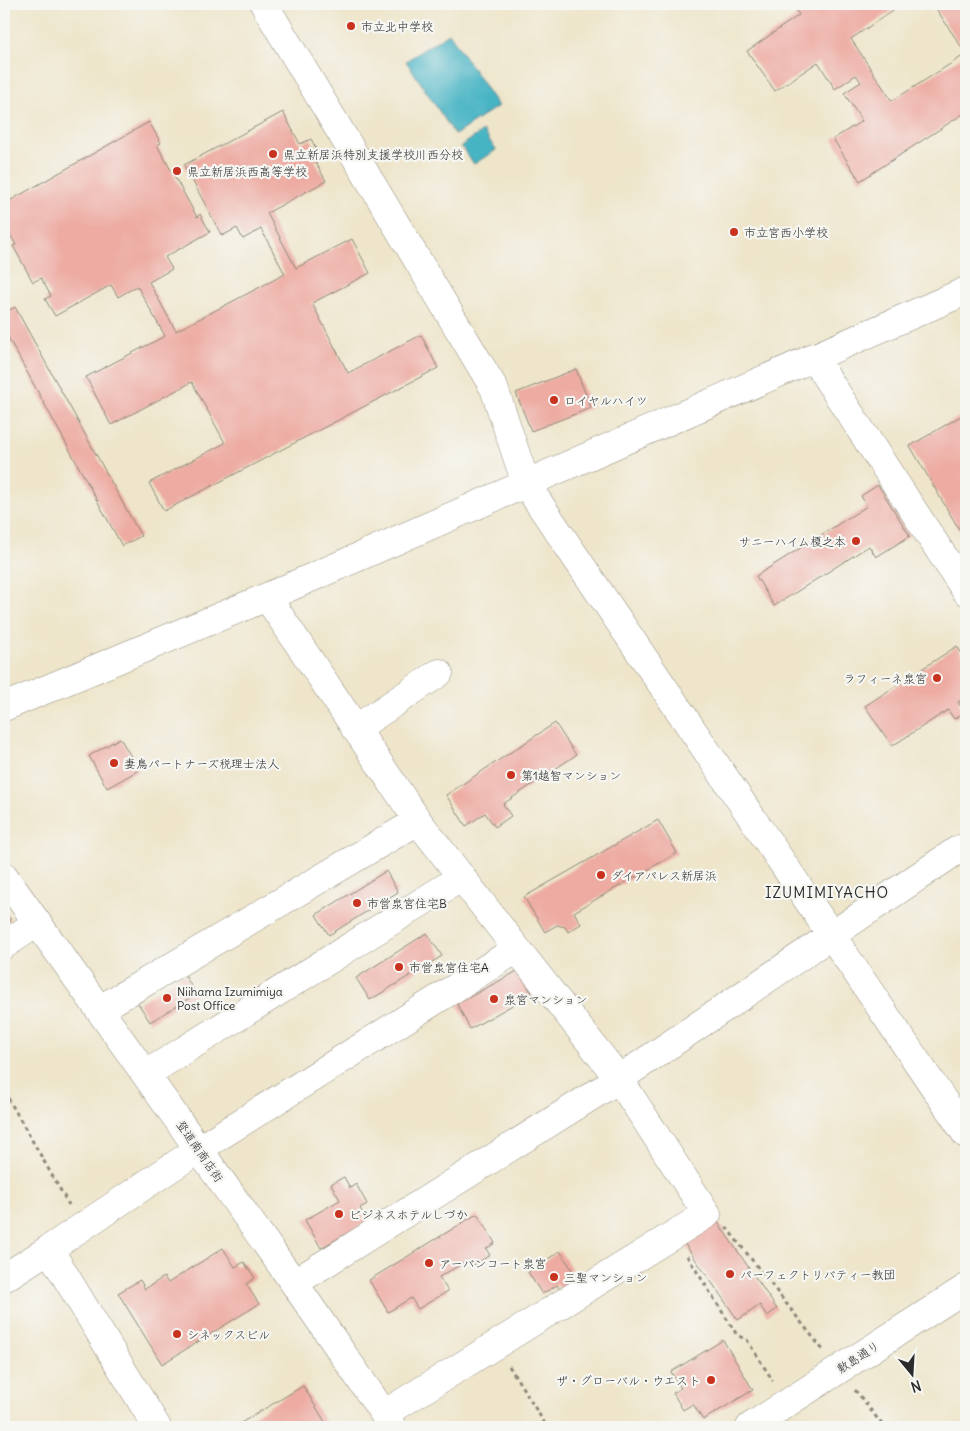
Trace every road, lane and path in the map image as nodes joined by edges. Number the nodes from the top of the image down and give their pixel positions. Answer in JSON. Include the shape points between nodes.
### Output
{"nodes":[{"id":1,"x":264,"y":4,"type":"edge"},
{"id":2,"x":966,"y":291,"type":"edge"},
{"id":3,"x":813,"y":357,"type":"junction"},
{"id":4,"x":526,"y":484,"type":"junction"},
{"id":5,"x":966,"y":591,"type":"edge"},
{"id":6,"x":267,"y":597,"type":"junction"},
{"id":7,"x":439,"y":673,"type":"dead end"},
{"id":8,"x":4,"y":707,"type":"edge"},
{"id":9,"x":355,"y":728,"type":"junction"},
{"id":10,"x":418,"y":820,"type":"junction"},
{"id":11,"x":959,"y":849,"type":"dead end"},
{"id":12,"x":4,"y":876,"type":"edge"},
{"id":13,"x":462,"y":877,"type":"junction"},
{"id":14,"x":37,"y":923,"type":"junction"},
{"id":15,"x":832,"y":934,"type":"junction"},
{"id":16,"x":4,"y":945,"type":"edge"},
{"id":17,"x":517,"y":949,"type":"junction"},
{"id":18,"x":100,"y":1009,"type":"junction"},
{"id":19,"x":146,"y":1074,"type":"junction"},
{"id":20,"x":619,"y":1079,"type":"junction"},
{"id":21,"x":4,"y":1091,"type":"edge"},
{"id":22,"x":966,"y":1134,"type":"edge"},
{"id":23,"x":199,"y":1149,"type":"junction"},
{"id":24,"x":707,"y":1214,"type":"junction"},
{"id":25,"x":81,"y":1227,"type":"junction"},
{"id":26,"x":673,"y":1235,"type":"junction"},
{"id":27,"x":48,"y":1249,"type":"junction"},
{"id":28,"x":5,"y":1272,"type":"edge"},
{"id":29,"x":294,"y":1283,"type":"junction"},
{"id":30,"x":966,"y":1288,"type":"edge"},
{"id":31,"x":496,"y":1344,"type":"junction"},
{"id":32,"x":838,"y":1370,"type":"junction"},
{"id":33,"x":788,"y":1418,"type":"edge"},
{"id":34,"x":388,"y":1421,"type":"edge"},
{"id":35,"x":157,"y":1427,"type":"edge"},
{"id":36,"x":547,"y":1427,"type":"edge"},
{"id":37,"x":750,"y":1427,"type":"edge"},
{"id":38,"x":884,"y":1427,"type":"edge"}],
"edges":[{"from":1,"to":4,"type":"street","via":[[494,388]]},
{"from":2,"to":3,"type":"street"},
{"from":3,"to":4,"type":"street"},
{"from":3,"to":5,"type":"street"},
{"from":4,"to":6,"type":"street"},
{"from":4,"to":15,"type":"street"},
{"from":6,"to":8,"type":"street"},
{"from":6,"to":9,"type":"street"},
{"from":7,"to":9,"type":"street"},
{"from":9,"to":10,"type":"street"},
{"from":10,"to":13,"type":"street"},
{"from":10,"to":18,"type":"street"},
{"from":11,"to":15,"type":"street"},
{"from":12,"to":14,"type":"street","name":"登道南商店街"},
{"from":13,"to":17,"type":"street"},
{"from":13,"to":19,"type":"street"},
{"from":14,"to":16,"type":"street"},
{"from":14,"to":18,"type":"street","name":"登道南商店街"},
{"from":15,"to":20,"type":"street"},
{"from":15,"to":22,"type":"street"},
{"from":17,"to":20,"type":"street"},
{"from":17,"to":23,"type":"street"},
{"from":18,"to":19,"type":"street","name":"登道南商店街"},
{"from":19,"to":23,"type":"street","name":"登道南商店街"},
{"from":20,"to":24,"type":"street"},
{"from":20,"to":29,"type":"street"},
{"from":21,"to":25,"type":"path"},
{"from":23,"to":25,"type":"street"},
{"from":23,"to":29,"type":"street","name":"登道南商店街"},
{"from":24,"to":26,"type":"street"},
{"from":24,"to":32,"type":"path","via":[[718,1217]]},
{"from":25,"to":27,"type":"street"},
{"from":26,"to":31,"type":"street"},
{"from":26,"to":33,"type":"path","via":[[736,1335],[748,1340],[774,1381]]},
{"from":27,"to":28,"type":"street"},
{"from":27,"to":35,"type":"street"},
{"from":29,"to":34,"type":"street","name":"登道南商店街"},
{"from":30,"to":32,"type":"street","name":"敷島通り"},
{"from":31,"to":34,"type":"street"},
{"from":31,"to":36,"type":"path"},
{"from":32,"to":33,"type":"street","name":"敷島通り"},
{"from":32,"to":38,"type":"path"},
{"from":33,"to":37,"type":"street","name":"敷島通り"}]}
